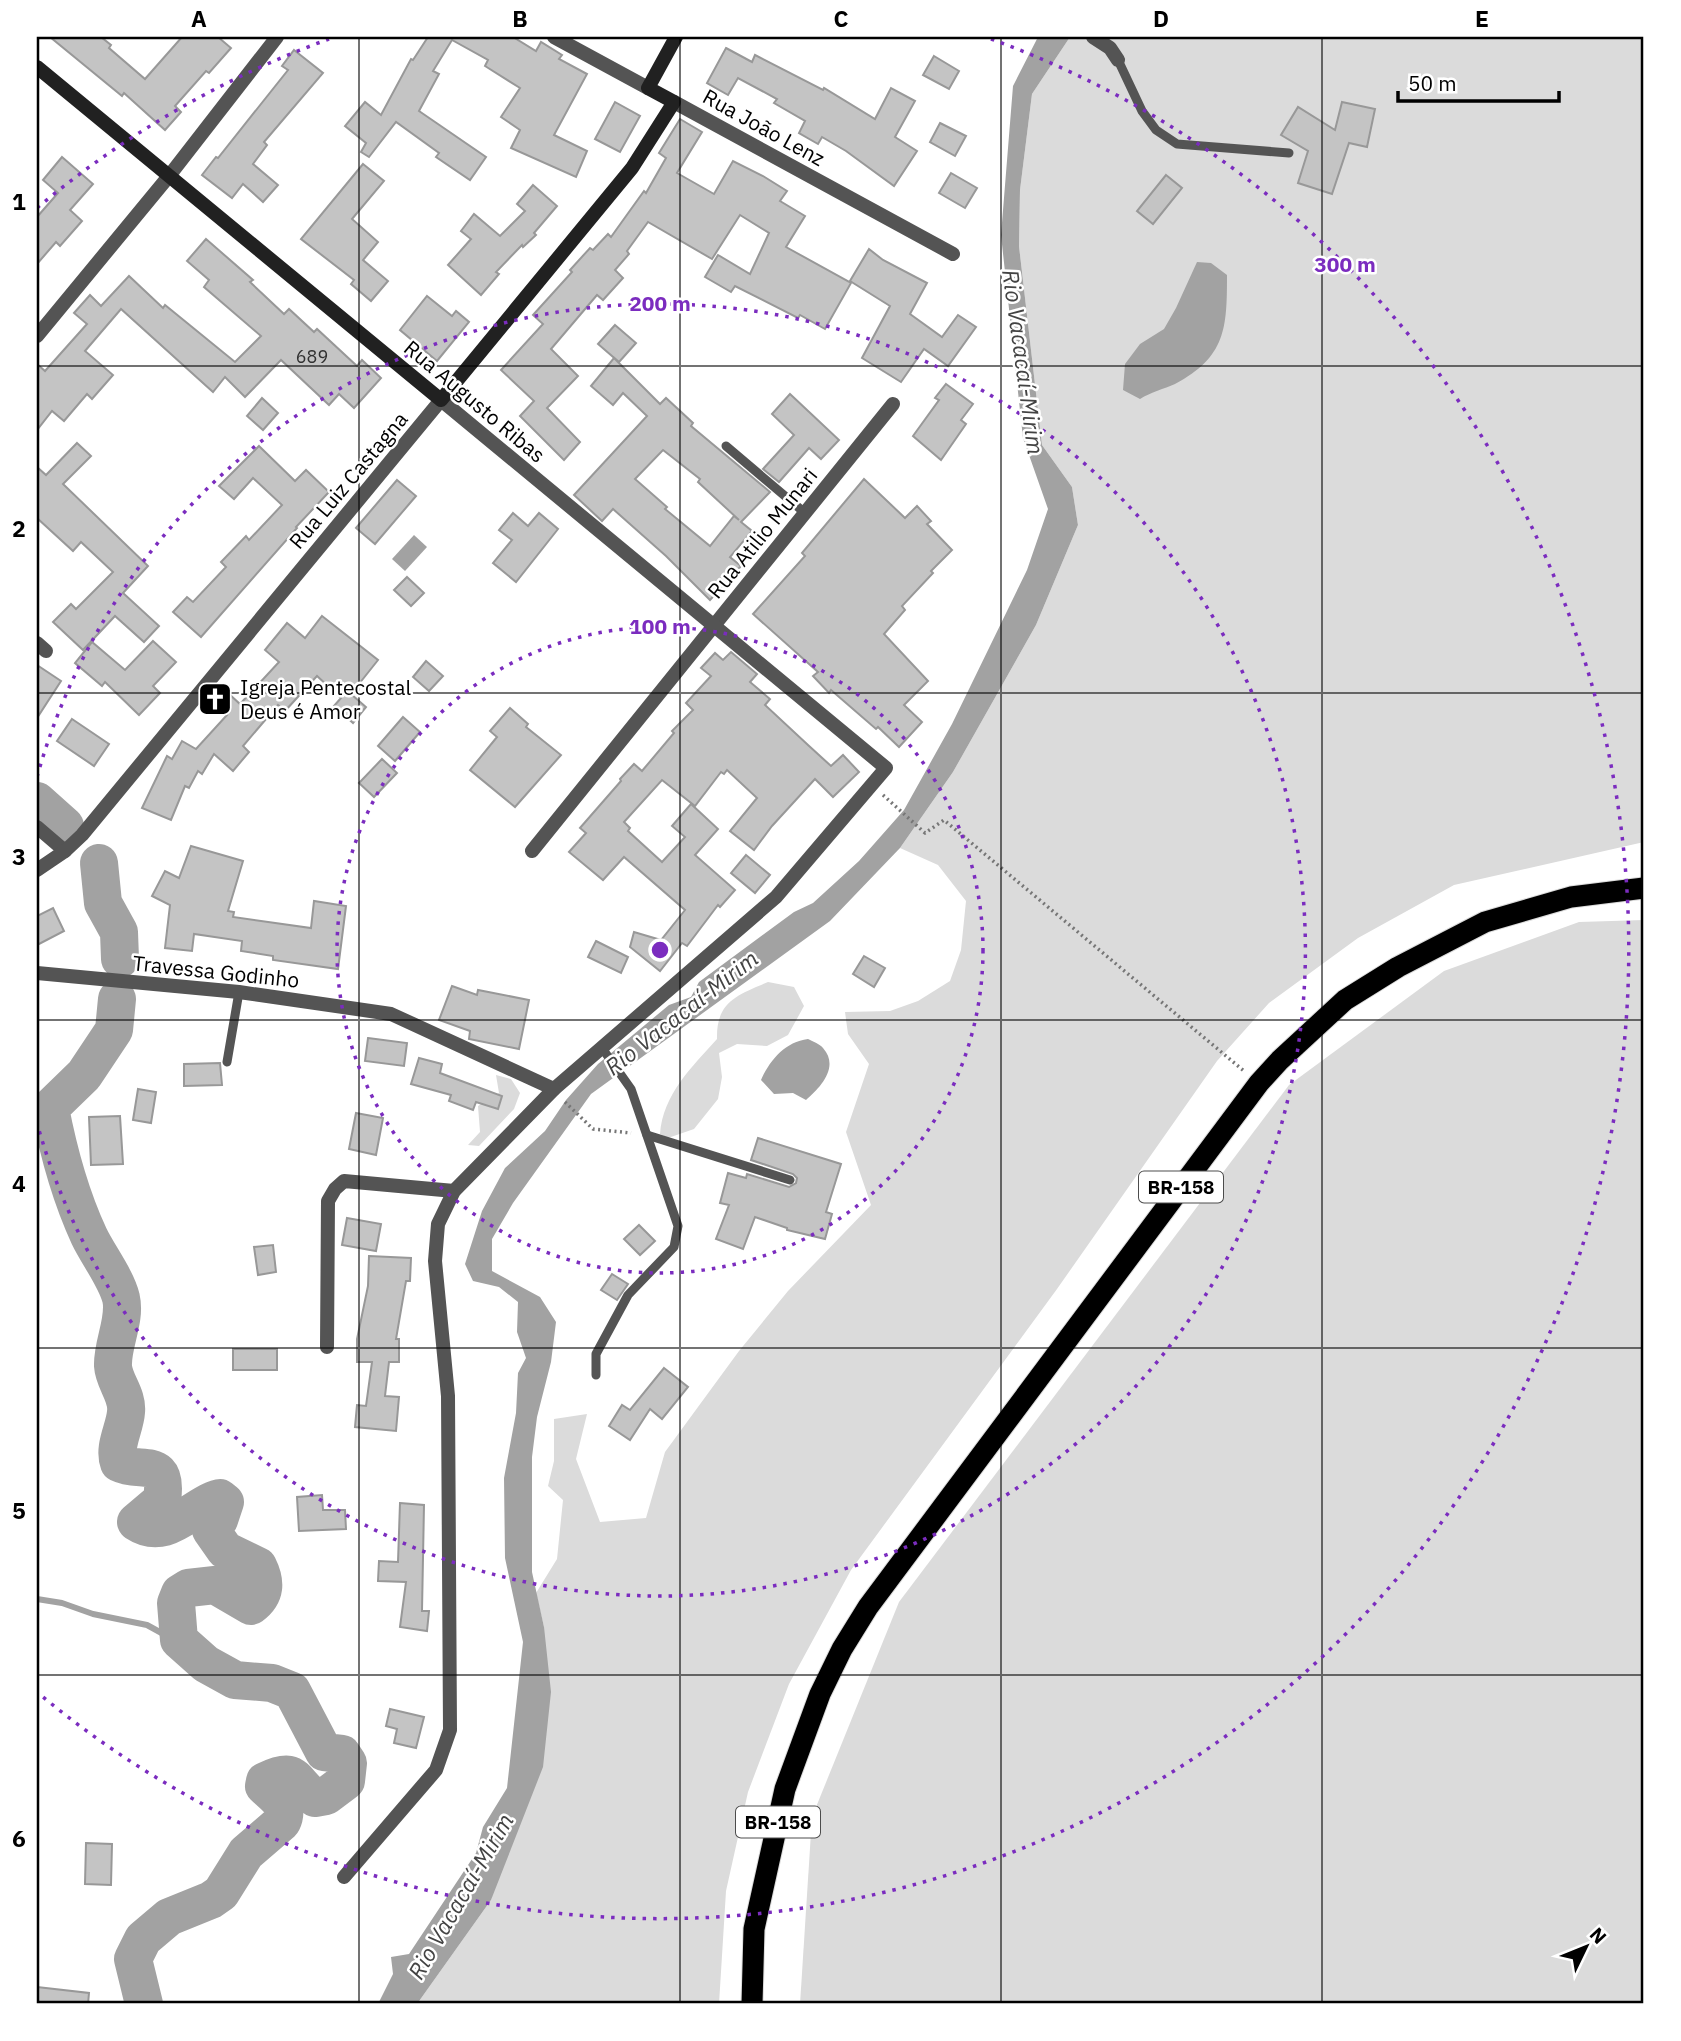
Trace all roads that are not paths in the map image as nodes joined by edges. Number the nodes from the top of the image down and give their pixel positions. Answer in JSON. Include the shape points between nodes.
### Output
{"nodes":[{"id":1,"x":277,"y":37,"type":"edge"},
{"id":2,"x":554,"y":37,"type":"edge"},
{"id":3,"x":676,"y":37,"type":"edge"},
{"id":4,"x":1093,"y":37,"type":"edge"},
{"id":5,"x":1118,"y":60,"type":"joint"},
{"id":6,"x":37,"y":67,"type":"edge"},
{"id":7,"x":648,"y":88,"type":"junction"},
{"id":8,"x":674,"y":102,"type":"junction"},
{"id":9,"x":1289,"y":153,"type":"dead end"},
{"id":10,"x":169,"y":176,"type":"junction"},
{"id":11,"x":953,"y":254,"type":"dead end"},
{"id":12,"x":37,"y":336,"type":"edge"},
{"id":13,"x":441,"y":401,"type":"junction"},
{"id":14,"x":892,"y":404,"type":"dead end"},
{"id":15,"x":726,"y":446,"type":"dead end"},
{"id":16,"x":805,"y":513,"type":"junction"},
{"id":17,"x":713,"y":626,"type":"junction"},
{"id":18,"x":37,"y":827,"type":"edge"},
{"id":19,"x":65,"y":851,"type":"junction"},
{"id":20,"x":532,"y":851,"type":"dead end"},
{"id":21,"x":37,"y":870,"type":"edge"},
{"id":22,"x":1644,"y":888,"type":"edge"},
{"id":23,"x":37,"y":974,"type":"edge"},
{"id":24,"x":239,"y":992,"type":"junction"},
{"id":25,"x":602,"y":1048,"type":"junction"},
{"id":26,"x":227,"y":1062,"type":"dead end"},
{"id":27,"x":557,"y":1092,"type":"junction"},
{"id":28,"x":647,"y":1135,"type":"junction"},
{"id":29,"x":790,"y":1180,"type":"dead end"},
{"id":30,"x":454,"y":1191,"type":"junction"},
{"id":31,"x":327,"y":1347,"type":"dead end"},
{"id":32,"x":596,"y":1375,"type":"dead end"},
{"id":33,"x":344,"y":1877,"type":"dead end"},
{"id":34,"x":752,"y":2004,"type":"edge"}],
"edges":[{"from":1,"to":10,"type":"street"},
{"from":2,"to":7,"type":"street","name":"Rua João Lenz"},
{"from":3,"to":7,"type":"street"},
{"from":4,"to":5,"type":"street"},
{"from":5,"to":9,"type":"lane","via":[[1142,111],[1156,130],[1177,144]]},
{"from":6,"to":10,"type":"street","name":"Rua Augusto Ribas"},
{"from":7,"to":8,"type":"street","name":"Rua João Lenz"},
{"from":8,"to":11,"type":"street","name":"Rua João Lenz"},
{"from":8,"to":13,"type":"street","name":"Rua Luiz Castagna","via":[[632,168]]},
{"from":10,"to":12,"type":"street"},
{"from":10,"to":13,"type":"street","name":"Rua Augusto Ribas"},
{"from":13,"to":17,"type":"street","name":"Rua Augusto Ribas"},
{"from":13,"to":19,"type":"street","name":"Rua Luiz Castagna"},
{"from":14,"to":16,"type":"street","name":"Rua Atilio Munari"},
{"from":15,"to":16,"type":"lane"},
{"from":16,"to":17,"type":"street","name":"Rua Atilio Munari"},
{"from":17,"to":20,"type":"street","name":"Rua Atilio Munari"},
{"from":17,"to":25,"type":"street","name":"Rua Augusto Ribas","via":[[886,768],[776,897]]},
{"from":18,"to":19,"type":"street"},
{"from":19,"to":21,"type":"street","name":"Rua Luiz Castagna"},
{"from":22,"to":34,"type":"highway","number":"BR-158","via":[[1571,897],[1485,922],[1345,1000],[1259,1083],[876,1596],[842,1648],[785,1789],[754,1929]]},
{"from":23,"to":24,"type":"street","name":"Travessa Godinho"},
{"from":24,"to":26,"type":"lane"},
{"from":24,"to":27,"type":"street","name":"Travessa Godinho","via":[[391,1014]]},
{"from":25,"to":27,"type":"street"},
{"from":25,"to":28,"type":"lane","via":[[631,1089]]},
{"from":27,"to":30,"type":"street"},
{"from":28,"to":29,"type":"lane"},
{"from":28,"to":32,"type":"lane","via":[[678,1226],[674,1247],[628,1295],[596,1354]]},
{"from":30,"to":31,"type":"street","via":[[344,1181],[335,1189],[328,1201]]},
{"from":30,"to":33,"type":"street","via":[[438,1224],[435,1261],[448,1396],[450,1730],[436,1770]]}]}
